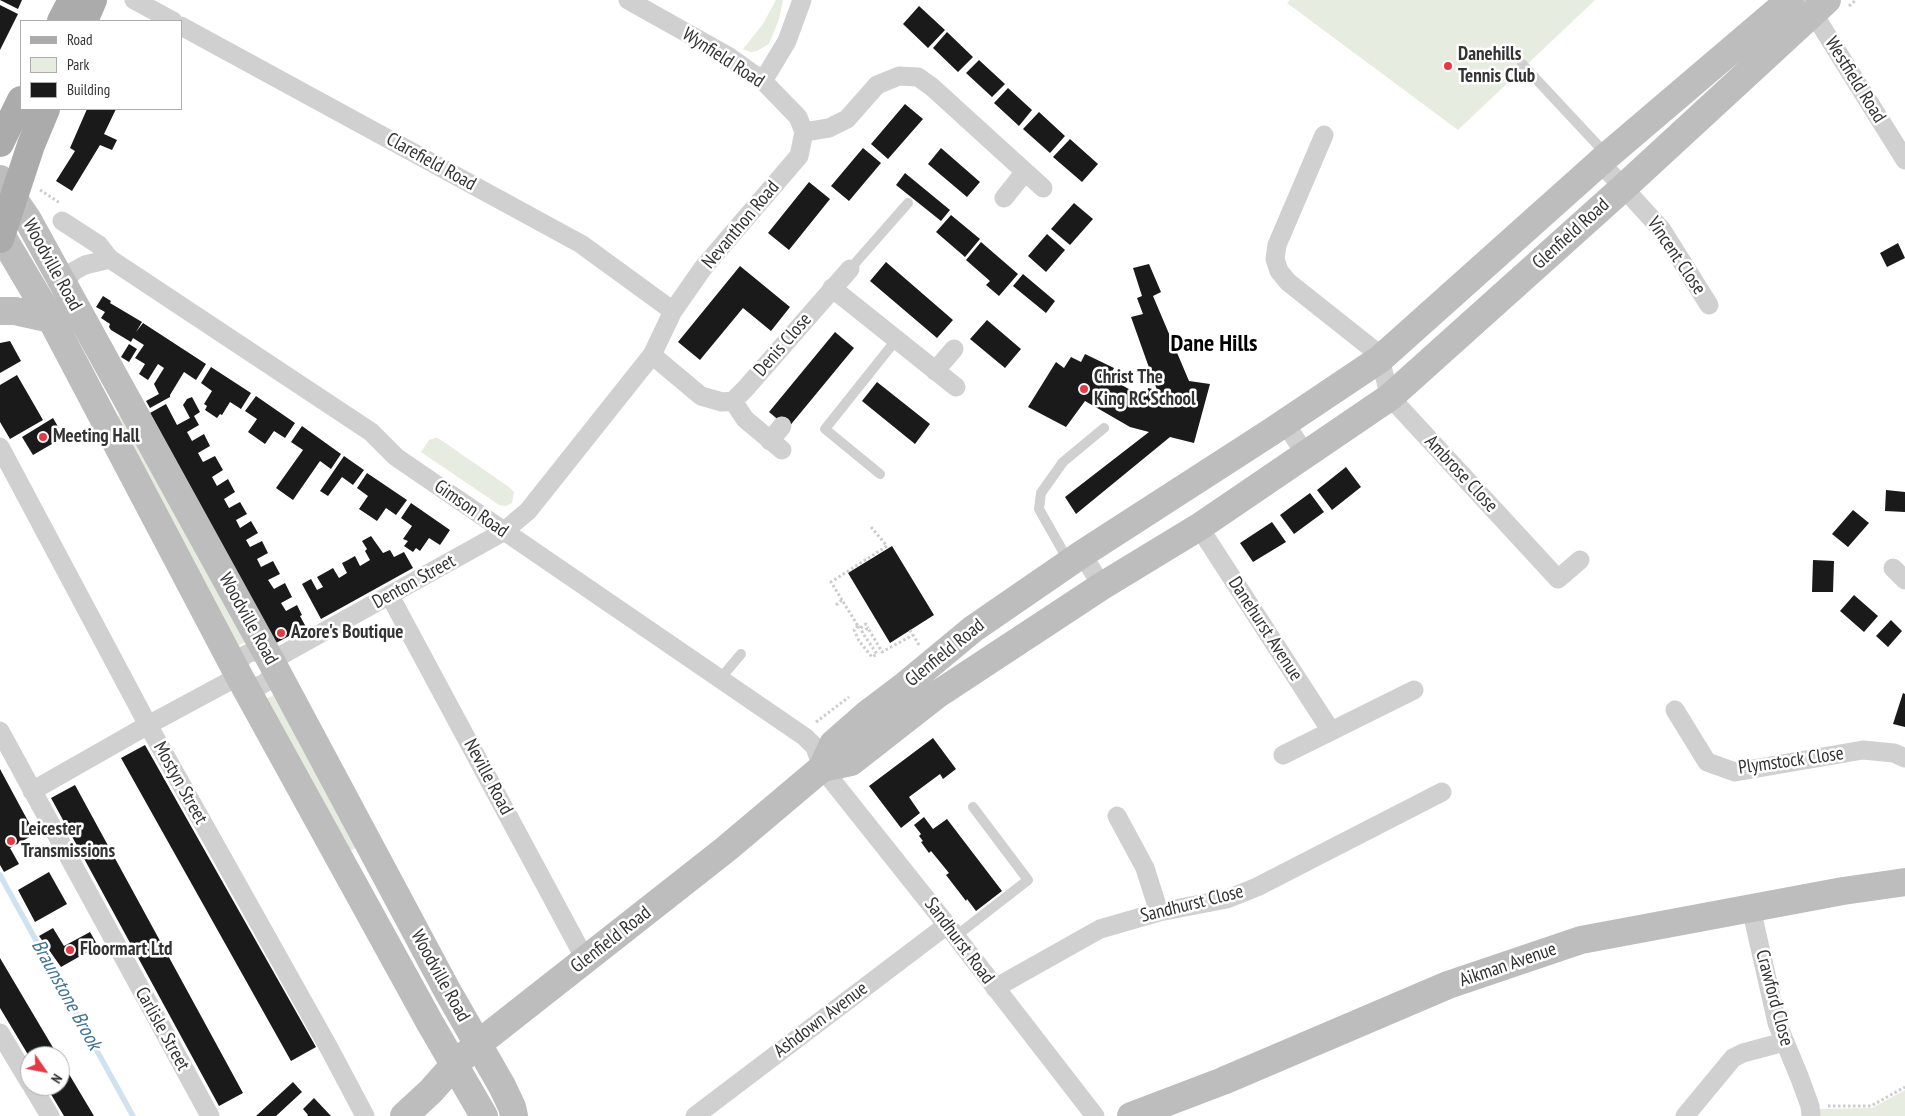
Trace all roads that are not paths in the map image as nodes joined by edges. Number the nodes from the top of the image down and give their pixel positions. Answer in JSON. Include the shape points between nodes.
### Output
{"nodes":[{"id":1,"x":72,"y":0,"type":"edge"},
{"id":2,"x":93,"y":0,"type":"edge"},
{"id":3,"x":134,"y":0,"type":"edge"},
{"id":4,"x":628,"y":0,"type":"edge"},
{"id":5,"x":802,"y":0,"type":"edge"},
{"id":6,"x":1790,"y":0,"type":"edge"},
{"id":7,"x":1815,"y":4,"type":"edge"},
{"id":8,"x":62,"y":20,"type":"edge"},
{"id":9,"x":84,"y":20,"type":"edge"},
{"id":10,"x":171,"y":20,"type":"edge"},
{"id":11,"x":182,"y":27,"type":"edge"},
{"id":12,"x":1522,"y":64,"type":"dead end"},
{"id":13,"x":763,"y":81,"type":"junction"},
{"id":14,"x":20,"y":90,"type":"edge"},
{"id":15,"x":20,"y":102,"type":"edge"},
{"id":16,"x":0,"y":107,"type":"edge"},
{"id":17,"x":46,"y":110,"type":"edge"},
{"id":18,"x":804,"y":132,"type":"junction"},
{"id":19,"x":1324,"y":135,"type":"dead end"},
{"id":20,"x":0,"y":143,"type":"edge"},
{"id":21,"x":1604,"y":159,"type":"junction"},
{"id":22,"x":1905,"y":160,"type":"edge"},
{"id":23,"x":1024,"y":173,"type":"junction"},
{"id":24,"x":1624,"y":187,"type":"junction"},
{"id":25,"x":6,"y":188,"type":"edge"},
{"id":26,"x":1042,"y":188,"type":"dead end"},
{"id":27,"x":1004,"y":198,"type":"dead end"},
{"id":28,"x":908,"y":203,"type":"dead end"},
{"id":29,"x":62,"y":221,"type":"dead end"},
{"id":30,"x":0,"y":236,"type":"edge"},
{"id":31,"x":110,"y":259,"type":"junction"},
{"id":32,"x":850,"y":269,"type":"joint"},
{"id":33,"x":62,"y":284,"type":"junction"},
{"id":34,"x":832,"y":288,"type":"junction"},
{"id":35,"x":1709,"y":305,"type":"dead end"},
{"id":36,"x":0,"y":311,"type":"edge"},
{"id":37,"x":673,"y":311,"type":"junction"},
{"id":38,"x":50,"y":319,"type":"junction"},
{"id":39,"x":896,"y":340,"type":"junction"},
{"id":40,"x":954,"y":350,"type":"dead end"},
{"id":41,"x":652,"y":355,"type":"junction"},
{"id":42,"x":1380,"y":359,"type":"junction"},
{"id":43,"x":935,"y":371,"type":"junction"},
{"id":44,"x":956,"y":387,"type":"dead end"},
{"id":45,"x":1390,"y":397,"type":"junction"},
{"id":46,"x":733,"y":401,"type":"junction"},
{"id":47,"x":1285,"y":423,"type":"junction"},
{"id":48,"x":782,"y":426,"type":"dead end"},
{"id":49,"x":1104,"y":428,"type":"dead end"},
{"id":50,"x":0,"y":447,"type":"edge"},
{"id":51,"x":1306,"y":455,"type":"junction"},
{"id":52,"x":880,"y":474,"type":"dead end"},
{"id":53,"x":1199,"y":528,"type":"junction"},
{"id":54,"x":504,"y":532,"type":"junction"},
{"id":55,"x":1075,"y":558,"type":"junction"},
{"id":56,"x":1580,"y":560,"type":"dead end"},
{"id":57,"x":1102,"y":586,"type":"junction"},
{"id":58,"x":390,"y":596,"type":"junction"},
{"id":59,"x":741,"y":654,"type":"dead end"},
{"id":60,"x":271,"y":661,"type":"junction"},
{"id":61,"x":239,"y":676,"type":"junction"},
{"id":62,"x":720,"y":679,"type":"junction"},
{"id":63,"x":1414,"y":690,"type":"dead end"},
{"id":64,"x":1674,"y":710,"type":"dead end"},
{"id":65,"x":148,"y":725,"type":"junction"},
{"id":66,"x":0,"y":731,"type":"edge"},
{"id":67,"x":1331,"y":731,"type":"junction"},
{"id":68,"x":1283,"y":755,"type":"dead end"},
{"id":69,"x":1905,"y":758,"type":"edge"},
{"id":70,"x":822,"y":768,"type":"junction"},
{"id":71,"x":32,"y":791,"type":"junction"},
{"id":72,"x":1442,"y":792,"type":"dead end"},
{"id":73,"x":973,"y":807,"type":"dead end"},
{"id":74,"x":1117,"y":816,"type":"dead end"},
{"id":75,"x":374,"y":854,"type":"junction"},
{"id":76,"x":345,"y":868,"type":"junction"},
{"id":77,"x":1905,"y":882,"type":"edge"},
{"id":78,"x":1751,"y":908,"type":"junction"},
{"id":79,"x":1159,"y":912,"type":"junction"},
{"id":80,"x":952,"y":930,"type":"junction"},
{"id":81,"x":586,"y":959,"type":"junction"},
{"id":82,"x":995,"y":988,"type":"junction"},
{"id":83,"x":0,"y":1033,"type":"edge"},
{"id":84,"x":1784,"y":1042,"type":"junction"},
{"id":85,"x":478,"y":1044,"type":"junction"},
{"id":86,"x":454,"y":1065,"type":"junction"},
{"id":87,"x":20,"y":1067,"type":"edge"},
{"id":88,"x":38,"y":1096,"type":"edge"},
{"id":89,"x":1810,"y":1111,"type":"edge"},
{"id":90,"x":50,"y":1116,"type":"edge"},
{"id":91,"x":210,"y":1116,"type":"edge"},
{"id":92,"x":365,"y":1116,"type":"edge"},
{"id":93,"x":404,"y":1116,"type":"edge"},
{"id":94,"x":484,"y":1116,"type":"edge"},
{"id":95,"x":514,"y":1116,"type":"edge"},
{"id":96,"x":695,"y":1116,"type":"edge"},
{"id":97,"x":1095,"y":1116,"type":"edge"},
{"id":98,"x":1131,"y":1116,"type":"edge"},
{"id":99,"x":1685,"y":1116,"type":"edge"}],
"edges":[{"from":1,"to":8,"type":"main road"},
{"from":2,"to":9,"type":"main road"},
{"from":3,"to":10,"type":"street"},
{"from":4,"to":13,"type":"street","name":"Wynfield Road","via":[[728,56]]},
{"from":5,"to":13,"type":"street","via":[[787,41]]},
{"from":6,"to":21,"type":"street","name":"Glenfield Road"},
{"from":7,"to":22,"type":"street","name":"Westfield Road"},
{"from":7,"to":24,"type":"street","name":"Glenfield Road"},
{"from":11,"to":37,"type":"street","name":"Clarefield Road","via":[[581,244]]},
{"from":12,"to":21,"type":"lane"},
{"from":13,"to":18,"type":"street","name":"Wynfield Road","via":[[798,118]]},
{"from":14,"to":16,"type":"street"},
{"from":15,"to":20,"type":"main road"},
{"from":17,"to":25,"type":"main road"},
{"from":18,"to":23,"type":"street","via":[[829,128],[847,119],[877,85],[899,76],[918,77]]},
{"from":18,"to":37,"type":"street","name":"Nevanthon Road","via":[[799,156],[703,268]]},
{"from":19,"to":42,"type":"street","via":[[1277,245],[1275,259],[1288,282],[1375,351]]},
{"from":21,"to":24,"type":"street","name":"Vincent Close"},
{"from":21,"to":42,"type":"street","name":"Glenfield Road"},
{"from":23,"to":26,"type":"street"},
{"from":23,"to":27,"type":"street"},
{"from":24,"to":35,"type":"street","name":"Vincent Close","via":[[1662,230]]},
{"from":24,"to":45,"type":"street","name":"Glenfield Road"},
{"from":25,"to":30,"type":"main road"},
{"from":25,"to":33,"type":"street","name":"Woodville Road","via":[[28,220]]},
{"from":28,"to":32,"type":"lane"},
{"from":29,"to":31,"type":"street","name":"Gimson Road","via":[[99,245]]},
{"from":30,"to":38,"type":"street","name":"Woodville Road"},
{"from":31,"to":33,"type":"street","via":[[85,265]]},
{"from":31,"to":54,"type":"street","name":"Gimson Road","via":[[371,432],[396,457]]},
{"from":32,"to":34,"type":"street","name":"Denis Close"},
{"from":33,"to":60,"type":"street","name":"Woodville Road"},
{"from":34,"to":39,"type":"street"},
{"from":34,"to":46,"type":"street","name":"Denis Close"},
{"from":36,"to":38,"type":"street","name":"Woodville Road"},
{"from":37,"to":41,"type":"street","name":"Nevanthon Road"},
{"from":38,"to":61,"type":"street","name":"Woodville Road"},
{"from":39,"to":43,"type":"street"},
{"from":39,"to":52,"type":"lane","via":[[825,429]]},
{"from":40,"to":43,"type":"street"},
{"from":41,"to":46,"type":"street","via":[[701,396],[722,402]]},
{"from":41,"to":54,"type":"street","name":"Nevanthon Road","via":[[528,511]]},
{"from":42,"to":45,"type":"street","name":"Ambrose Close"},
{"from":42,"to":47,"type":"street","name":"Glenfield Road"},
{"from":43,"to":44,"type":"street"},
{"from":45,"to":51,"type":"street","name":"Glenfield Road"},
{"from":45,"to":56,"type":"street","name":"Ambrose Close","via":[[1558,579]]},
{"from":46,"to":48,"type":"street","via":[[745,419],[776,445]]},
{"from":47,"to":51,"type":"street"},
{"from":47,"to":55,"type":"street","name":"Glenfield Road"},
{"from":49,"to":55,"type":"lane","via":[[1063,462],[1041,493],[1039,509]]},
{"from":50,"to":65,"type":"street","name":"Mostyn Street"},
{"from":51,"to":53,"type":"street","name":"Glenfield Road"},
{"from":53,"to":57,"type":"street","name":"Glenfield Road"},
{"from":53,"to":67,"type":"street","name":"Danehurst Avenue"},
{"from":54,"to":58,"type":"street","name":"Denton Street"},
{"from":54,"to":62,"type":"street","name":"Gimson Road"},
{"from":55,"to":57,"type":"street"},
{"from":55,"to":70,"type":"street","name":"Glenfield Road","via":[[973,629],[866,715],[833,744]]},
{"from":57,"to":70,"type":"street","name":"Glenfield Road","via":[[938,694],[851,762]]},
{"from":58,"to":60,"type":"street","name":"Denton Street"},
{"from":58,"to":81,"type":"street","name":"Neville Road"},
{"from":59,"to":62,"type":"lane"},
{"from":60,"to":61,"type":"street","via":[[273,672],[263,684],[247,684]]},
{"from":60,"to":75,"type":"street","name":"Woodville Road"},
{"from":61,"to":65,"type":"street"},
{"from":61,"to":76,"type":"street","name":"Woodville Road"},
{"from":62,"to":70,"type":"street","name":"Gimson Road","via":[[805,737],[815,747]]},
{"from":63,"to":67,"type":"street"},
{"from":64,"to":69,"type":"street","name":"Plymstock Close","via":[[1707,762],[1735,772],[1863,750],[1894,753]]},
{"from":65,"to":71,"type":"street"},
{"from":65,"to":92,"type":"street","name":"Mostyn Street"},
{"from":66,"to":71,"type":"street","name":"Carlisle Street"},
{"from":67,"to":68,"type":"street"},
{"from":70,"to":80,"type":"street","name":"Sandhurst Road"},
{"from":70,"to":81,"type":"street","name":"Glenfield Road","via":[[726,849]]},
{"from":71,"to":91,"type":"street","name":"Carlisle Street"},
{"from":72,"to":79,"type":"street","name":"Sandhurst Close","via":[[1257,887],[1227,899]]},
{"from":73,"to":80,"type":"lane","via":[[1028,880]]},
{"from":74,"to":79,"type":"street","via":[[1145,868]]},
{"from":75,"to":76,"type":"street"},
{"from":75,"to":85,"type":"street","name":"Woodville Road"},
{"from":76,"to":86,"type":"street","name":"Woodville Road"},
{"from":77,"to":78,"type":"street","name":"Aikman Avenue"},
{"from":78,"to":84,"type":"street","name":"Crawford Close"},
{"from":78,"to":98,"type":"street","name":"Aikman Avenue","via":[[1572,943],[1448,985],[1223,1081]]},
{"from":79,"to":82,"type":"street","name":"Sandhurst Close","via":[[1100,929]]},
{"from":80,"to":82,"type":"street","name":"Sandhurst Road"},
{"from":80,"to":96,"type":"street","name":"Ashdown Avenue"},
{"from":81,"to":85,"type":"street","name":"Glenfield Road"},
{"from":82,"to":97,"type":"street","name":"Sandhurst Road"},
{"from":83,"to":87,"type":"street"},
{"from":84,"to":89,"type":"street","name":"Crawford Close"},
{"from":84,"to":99,"type":"street","via":[[1733,1058]]},
{"from":85,"to":86,"type":"street","name":"Glenfield Road"},
{"from":85,"to":95,"type":"street","name":"Woodville Road"},
{"from":86,"to":93,"type":"street","name":"Glenfield Road"},
{"from":86,"to":94,"type":"street","name":"Woodville Road"},
{"from":88,"to":90,"type":"street"}]}
